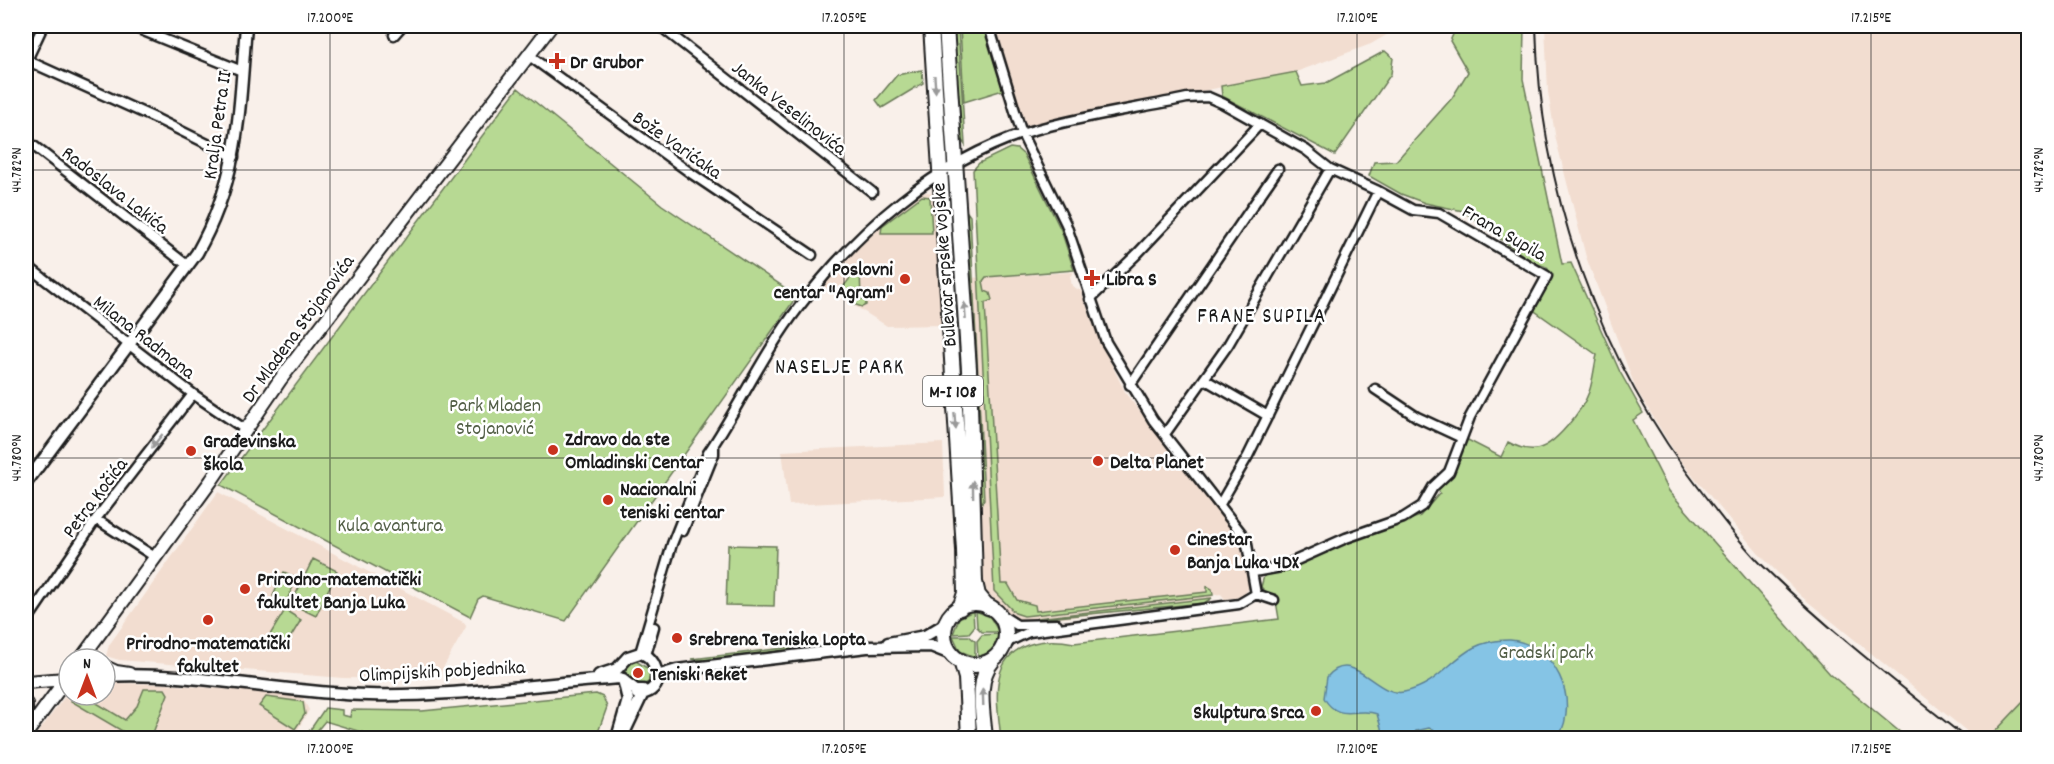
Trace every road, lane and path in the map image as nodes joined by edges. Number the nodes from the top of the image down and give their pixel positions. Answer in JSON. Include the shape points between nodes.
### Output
{"nodes":[{"id":1,"x":43,"y":26,"type":"edge"},
{"id":2,"x":131,"y":26,"type":"edge"},
{"id":3,"x":246,"y":26,"type":"edge"},
{"id":4,"x":402,"y":26,"type":"edge"},
{"id":5,"x":551,"y":26,"type":"edge"},
{"id":6,"x":660,"y":26,"type":"edge"},
{"id":7,"x":931,"y":26,"type":"edge"},
{"id":8,"x":946,"y":26,"type":"edge"},
{"id":9,"x":989,"y":26,"type":"edge"},
{"id":10,"x":394,"y":35,"type":"dead end"},
{"id":11,"x":528,"y":55,"type":"junction"},
{"id":12,"x":26,"y":61,"type":"edge"},
{"id":13,"x":242,"y":71,"type":"junction"},
{"id":14,"x":1260,"y":124,"type":"junction"},
{"id":15,"x":1022,"y":134,"type":"junction"},
{"id":16,"x":26,"y":140,"type":"edge"},
{"id":17,"x":234,"y":157,"type":"junction"},
{"id":18,"x":956,"y":165,"type":"junction"},
{"id":19,"x":1278,"y":169,"type":"dead end"},
{"id":20,"x":1330,"y":169,"type":"junction"},
{"id":21,"x":941,"y":174,"type":"junction"},
{"id":22,"x":1378,"y":191,"type":"junction"},
{"id":23,"x":872,"y":192,"type":"dead end"},
{"id":24,"x":812,"y":255,"type":"dead end"},
{"id":25,"x":26,"y":265,"type":"edge"},
{"id":26,"x":186,"y":265,"type":"junction"},
{"id":27,"x":1090,"y":299,"type":"junction"},
{"id":28,"x":128,"y":344,"type":"junction"},
{"id":29,"x":1204,"y":379,"type":"junction"},
{"id":30,"x":1130,"y":385,"type":"junction"},
{"id":31,"x":1375,"y":390,"type":"dead end"},
{"id":32,"x":193,"y":394,"type":"junction"},
{"id":33,"x":1268,"y":416,"type":"junction"},
{"id":34,"x":246,"y":430,"type":"junction"},
{"id":35,"x":1165,"y":434,"type":"junction"},
{"id":36,"x":1460,"y":437,"type":"junction"},
{"id":37,"x":26,"y":483,"type":"edge"},
{"id":38,"x":1220,"y":504,"type":"junction"},
{"id":39,"x":96,"y":519,"type":"junction"},
{"id":40,"x":155,"y":557,"type":"junction"},
{"id":41,"x":1254,"y":572,"type":"junction"},
{"id":42,"x":1256,"y":594,"type":"junction"},
{"id":43,"x":1274,"y":600,"type":"dead end"},
{"id":44,"x":960,"y":608,"type":"junction"},
{"id":45,"x":993,"y":610,"type":"junction"},
{"id":46,"x":26,"y":622,"type":"edge"},
{"id":47,"x":947,"y":623,"type":"junction"},
{"id":48,"x":1075,"y":624,"type":"junction"},
{"id":49,"x":94,"y":642,"type":"junction"},
{"id":50,"x":90,"y":647,"type":"edge"},
{"id":51,"x":95,"y":647,"type":"edge"},
{"id":52,"x":867,"y":647,"type":"junction"},
{"id":53,"x":639,"y":655,"type":"junction"},
{"id":54,"x":996,"y":656,"type":"junction"},
{"id":55,"x":956,"y":658,"type":"junction"},
{"id":56,"x":656,"y":671,"type":"junction"},
{"id":57,"x":117,"y":672,"type":"edge"},
{"id":58,"x":129,"y":674,"type":"junction"},
{"id":59,"x":117,"y":675,"type":"edge"},
{"id":60,"x":622,"y":677,"type":"junction"},
{"id":61,"x":57,"y":679,"type":"edge"},
{"id":62,"x":26,"y":682,"type":"edge"},
{"id":63,"x":57,"y":692,"type":"edge"},
{"id":64,"x":642,"y":692,"type":"junction"},
{"id":65,"x":26,"y":704,"type":"edge"},
{"id":66,"x":26,"y":733,"type":"edge"},
{"id":67,"x":618,"y":738,"type":"edge"},
{"id":68,"x":969,"y":738,"type":"edge"},
{"id":69,"x":985,"y":738,"type":"edge"}],
"edges":[{"from":1,"to":12,"type":"street"},
{"from":2,"to":13,"type":"street"},
{"from":3,"to":13,"type":"street","name":"Kralja Petra II"},
{"from":4,"to":10,"type":"street"},
{"from":5,"to":11,"type":"main road","name":"Dr Mladena Stojanovića"},
{"from":6,"to":23,"type":"street","name":"Janka Veselinovića"},
{"from":7,"to":21,"type":"main road","name":"Bulevar srpske vojske","number":"M-I 108","one_way":true},
{"from":8,"to":18,"type":"main road","name":"Bulevar srpske vojske","number":"M-I 108"},
{"from":9,"to":15,"type":"street"},
{"from":11,"to":24,"type":"street","name":"Bože Varićaka","via":[[673,161]]},
{"from":11,"to":34,"type":"main road","name":"Dr Mladena Stojanovića"},
{"from":12,"to":17,"type":"street"},
{"from":13,"to":17,"type":"street","name":"Kralja Petra II"},
{"from":14,"to":15,"type":"street","name":"Frana Supila","via":[[1208,97],[1187,98]]},
{"from":14,"to":20,"type":"street","name":"Frana Supila","via":[[1306,150]]},
{"from":14,"to":27,"type":"street"},
{"from":15,"to":18,"type":"street","name":"Frana Supila"},
{"from":15,"to":27,"type":"street","via":[[1066,224]]},
{"from":16,"to":26,"type":"street","name":"Radoslava Lakića"},
{"from":17,"to":26,"type":"street","name":"Kralja Petra II","via":[[216,218]]},
{"from":18,"to":21,"type":"street","name":"Frana Supila"},
{"from":45,"to":18,"type":"main road","name":"Bulevar srpske vojske","number":"M-I 108","one_way":true,"via":[[978,595],[975,582],[971,401]]},
{"from":19,"to":30,"type":"street"},
{"from":20,"to":22,"type":"street","name":"Frana Supila"},
{"from":20,"to":29,"type":"street","via":[[1228,345]]},
{"from":21,"to":44,"type":"main road","name":"Bulevar srpske vojske","number":"M-I 108","one_way":true,"via":[[964,550],[965,593]]},
{"from":21,"to":53,"type":"street","name":"Frana Supila","via":[[895,204],[831,269],[786,326],[726,421]]},
{"from":22,"to":33,"type":"street"},
{"from":22,"to":36,"type":"street","name":"Frana Supila","via":[[1413,210],[1439,213],[1546,276]]},
{"from":25,"to":28,"type":"street","name":"Milana Radmana"},
{"from":26,"to":28,"type":"street","name":"Kralja Petra II"},
{"from":27,"to":30,"type":"street","via":[[1106,342]]},
{"from":28,"to":32,"type":"street","name":"Milana Radmana"},
{"from":28,"to":37,"type":"street","name":"Kralja Petra II"},
{"from":29,"to":33,"type":"street"},
{"from":29,"to":35,"type":"street"},
{"from":30,"to":35,"type":"street"},
{"from":31,"to":36,"type":"street","via":[[1417,417]]},
{"from":32,"to":34,"type":"street","name":"Milana Radmana"},
{"from":32,"to":39,"type":"street","name":"Petra Kočića","one_way":true},
{"from":33,"to":38,"type":"street"},
{"from":34,"to":40,"type":"main road","name":"Dr Mladena Stojanovića"},
{"from":35,"to":38,"type":"street"},
{"from":36,"to":41,"type":"street","name":"Frana Supila","via":[[1449,472],[1413,513],[1281,567]]},
{"from":38,"to":41,"type":"street","via":[[1246,539]]},
{"from":39,"to":40,"type":"street"},
{"from":39,"to":46,"type":"street","name":"Petra Kočića"},
{"from":40,"to":49,"type":"main road","name":"Dr Mladena Stojanovića"},
{"from":41,"to":42,"type":"street"},
{"from":42,"to":43,"type":"street"},
{"from":42,"to":48,"type":"street","via":[[1239,604]]},
{"from":44,"to":45,"type":"main road","via":[[973,604]]},
{"from":44,"to":47,"type":"main road"},
{"from":45,"to":48,"type":"street","via":[[1017,625]]},
{"from":45,"to":54,"type":"main road","name":"Bulevar srpske vojske","number":"M-I 108","via":[[1006,632]]},
{"from":47,"to":52,"type":"street","via":[[925,636]]},
{"from":47,"to":55,"type":"main road","via":[[945,637]]},
{"from":48,"to":54,"type":"street","via":[[1022,633]]},
{"from":49,"to":50,"type":"main road","name":"Dr Mladena Stojanovića"},
{"from":49,"to":51,"type":"main road"},
{"from":52,"to":55,"type":"street","via":[[931,646]]},
{"from":52,"to":56,"type":"street"},
{"from":53,"to":56,"type":"street"},
{"from":53,"to":56,"type":"street"},
{"from":53,"to":60,"type":"street","via":[[628,657]]},
{"from":54,"to":55,"type":"main road","via":[[977,665]]},
{"from":69,"to":54,"type":"main road","name":"Bulevar srpske vojske","number":"M-I 108","one_way":true,"via":[[982,681],[986,667]]},
{"from":55,"to":68,"type":"main road","via":[[966,678]]},
{"from":56,"to":64,"type":"street","via":[[653,688]]},
{"from":57,"to":58,"type":"main road"},
{"from":58,"to":59,"type":"street","name":"Olimpijskih pobjednika"},
{"from":58,"to":60,"type":"street","name":"Olimpijskih pobjednika","via":[[370,695],[567,682],[608,673]]},
{"from":60,"to":64,"type":"street"},
{"from":60,"to":67,"type":"street","via":[[625,698]]},
{"from":61,"to":62,"type":"main road"},
{"from":63,"to":66,"type":"main road"},
{"from":64,"to":67,"type":"street"},
{"from":65,"to":66,"type":"main road"}]}
